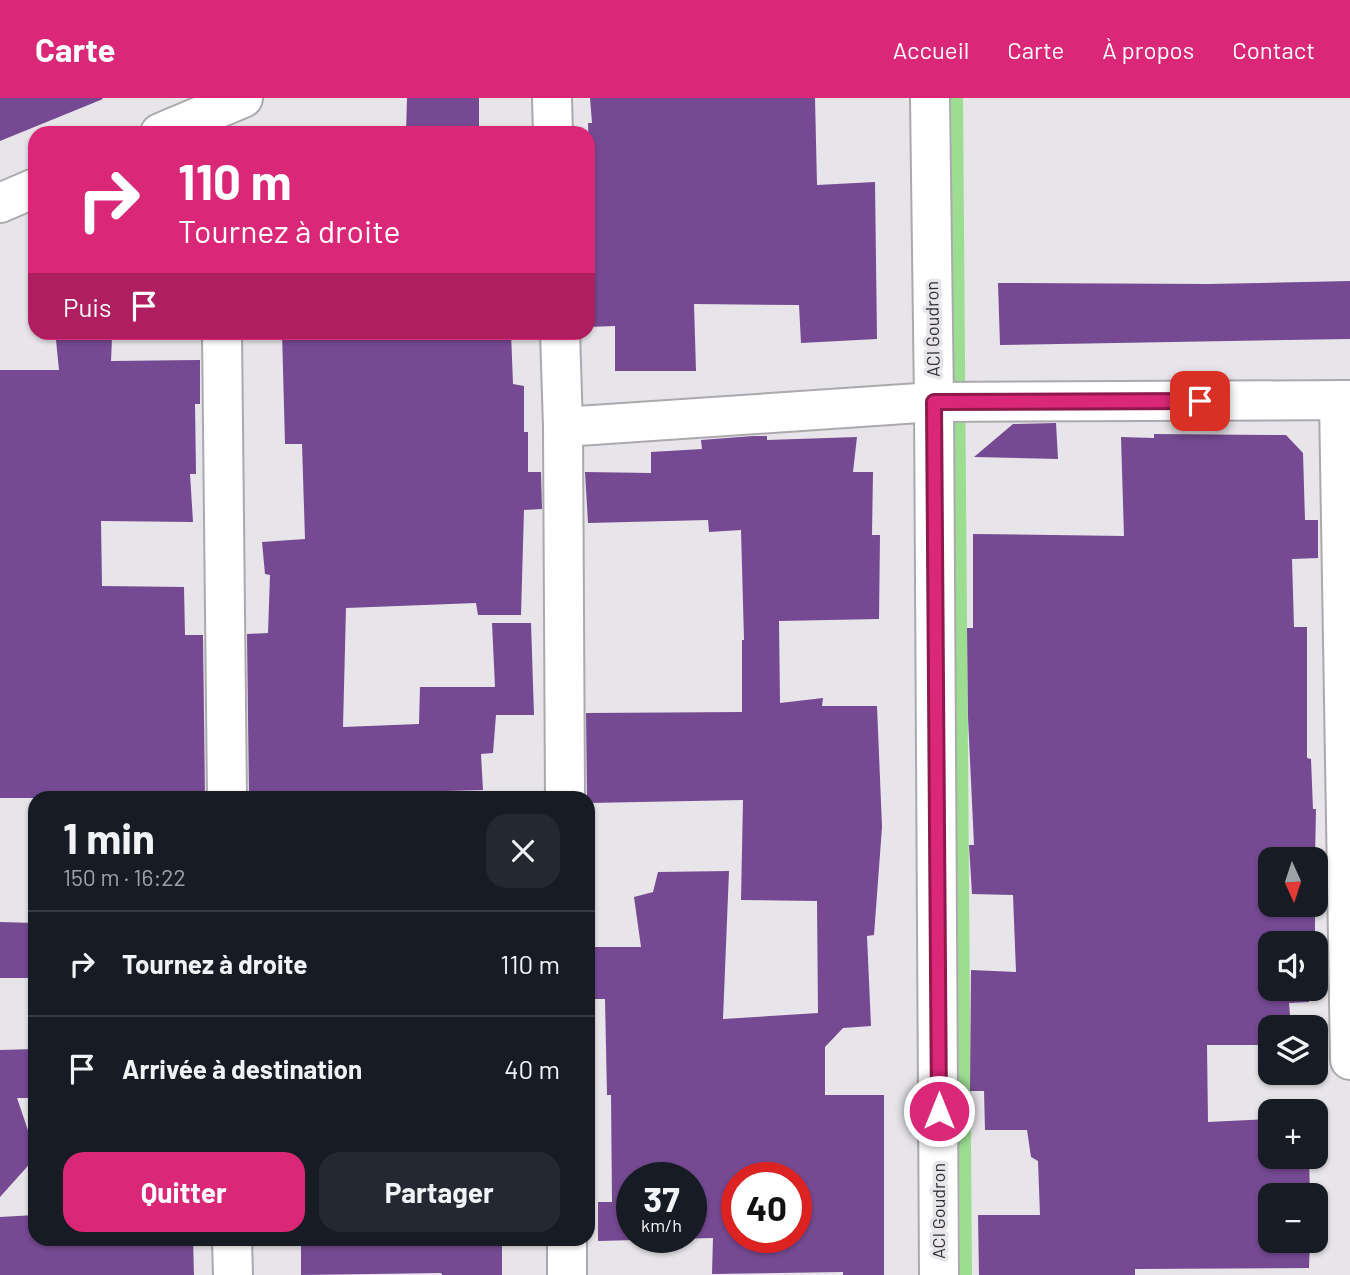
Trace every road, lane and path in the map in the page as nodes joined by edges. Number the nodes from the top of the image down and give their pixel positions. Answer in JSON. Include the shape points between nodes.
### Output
{"nodes":[{"id":1,"x":552,"y":98,"type":"edge"},
{"id":2,"x":930,"y":98,"type":"edge"},
{"id":3,"x":227,"y":113,"type":"edge"},
{"id":4,"x":183,"y":126,"type":"edge"},
{"id":5,"x":553,"y":126,"type":"edge"},
{"id":6,"x":28,"y":191,"type":"edge"},
{"id":7,"x":0,"y":203,"type":"edge"},
{"id":8,"x":222,"y":340,"type":"edge"},
{"id":9,"x":560,"y":340,"type":"edge"},
{"id":10,"x":1345,"y":400,"type":"edge"},
{"id":11,"x":934,"y":402,"type":"junction"},
{"id":12,"x":563,"y":427,"type":"junction"},
{"id":13,"x":227,"y":791,"type":"edge"},
{"id":14,"x":565,"y":791,"type":"edge"},
{"id":15,"x":1350,"y":1060,"type":"edge"},
{"id":16,"x":232,"y":1246,"type":"edge"},
{"id":17,"x":567,"y":1246,"type":"edge"},
{"id":18,"x":233,"y":1275,"type":"edge"},
{"id":19,"x":567,"y":1275,"type":"edge"},
{"id":20,"x":939,"y":1275,"type":"edge"}],
"edges":[{"from":1,"to":5,"type":"street"},
{"from":2,"to":11,"type":"street","name":"ACI Goudron"},
{"from":3,"to":4,"type":"street"},
{"from":6,"to":7,"type":"street"},
{"from":8,"to":13,"type":"street"},
{"from":9,"to":12,"type":"street"},
{"from":10,"to":11,"type":"street"},
{"from":10,"to":15,"type":"street"},
{"from":11,"to":12,"type":"street"},
{"from":11,"to":20,"type":"street","name":"ACI Goudron"},
{"from":12,"to":14,"type":"street"},
{"from":16,"to":18,"type":"street"},
{"from":17,"to":19,"type":"street"}]}
